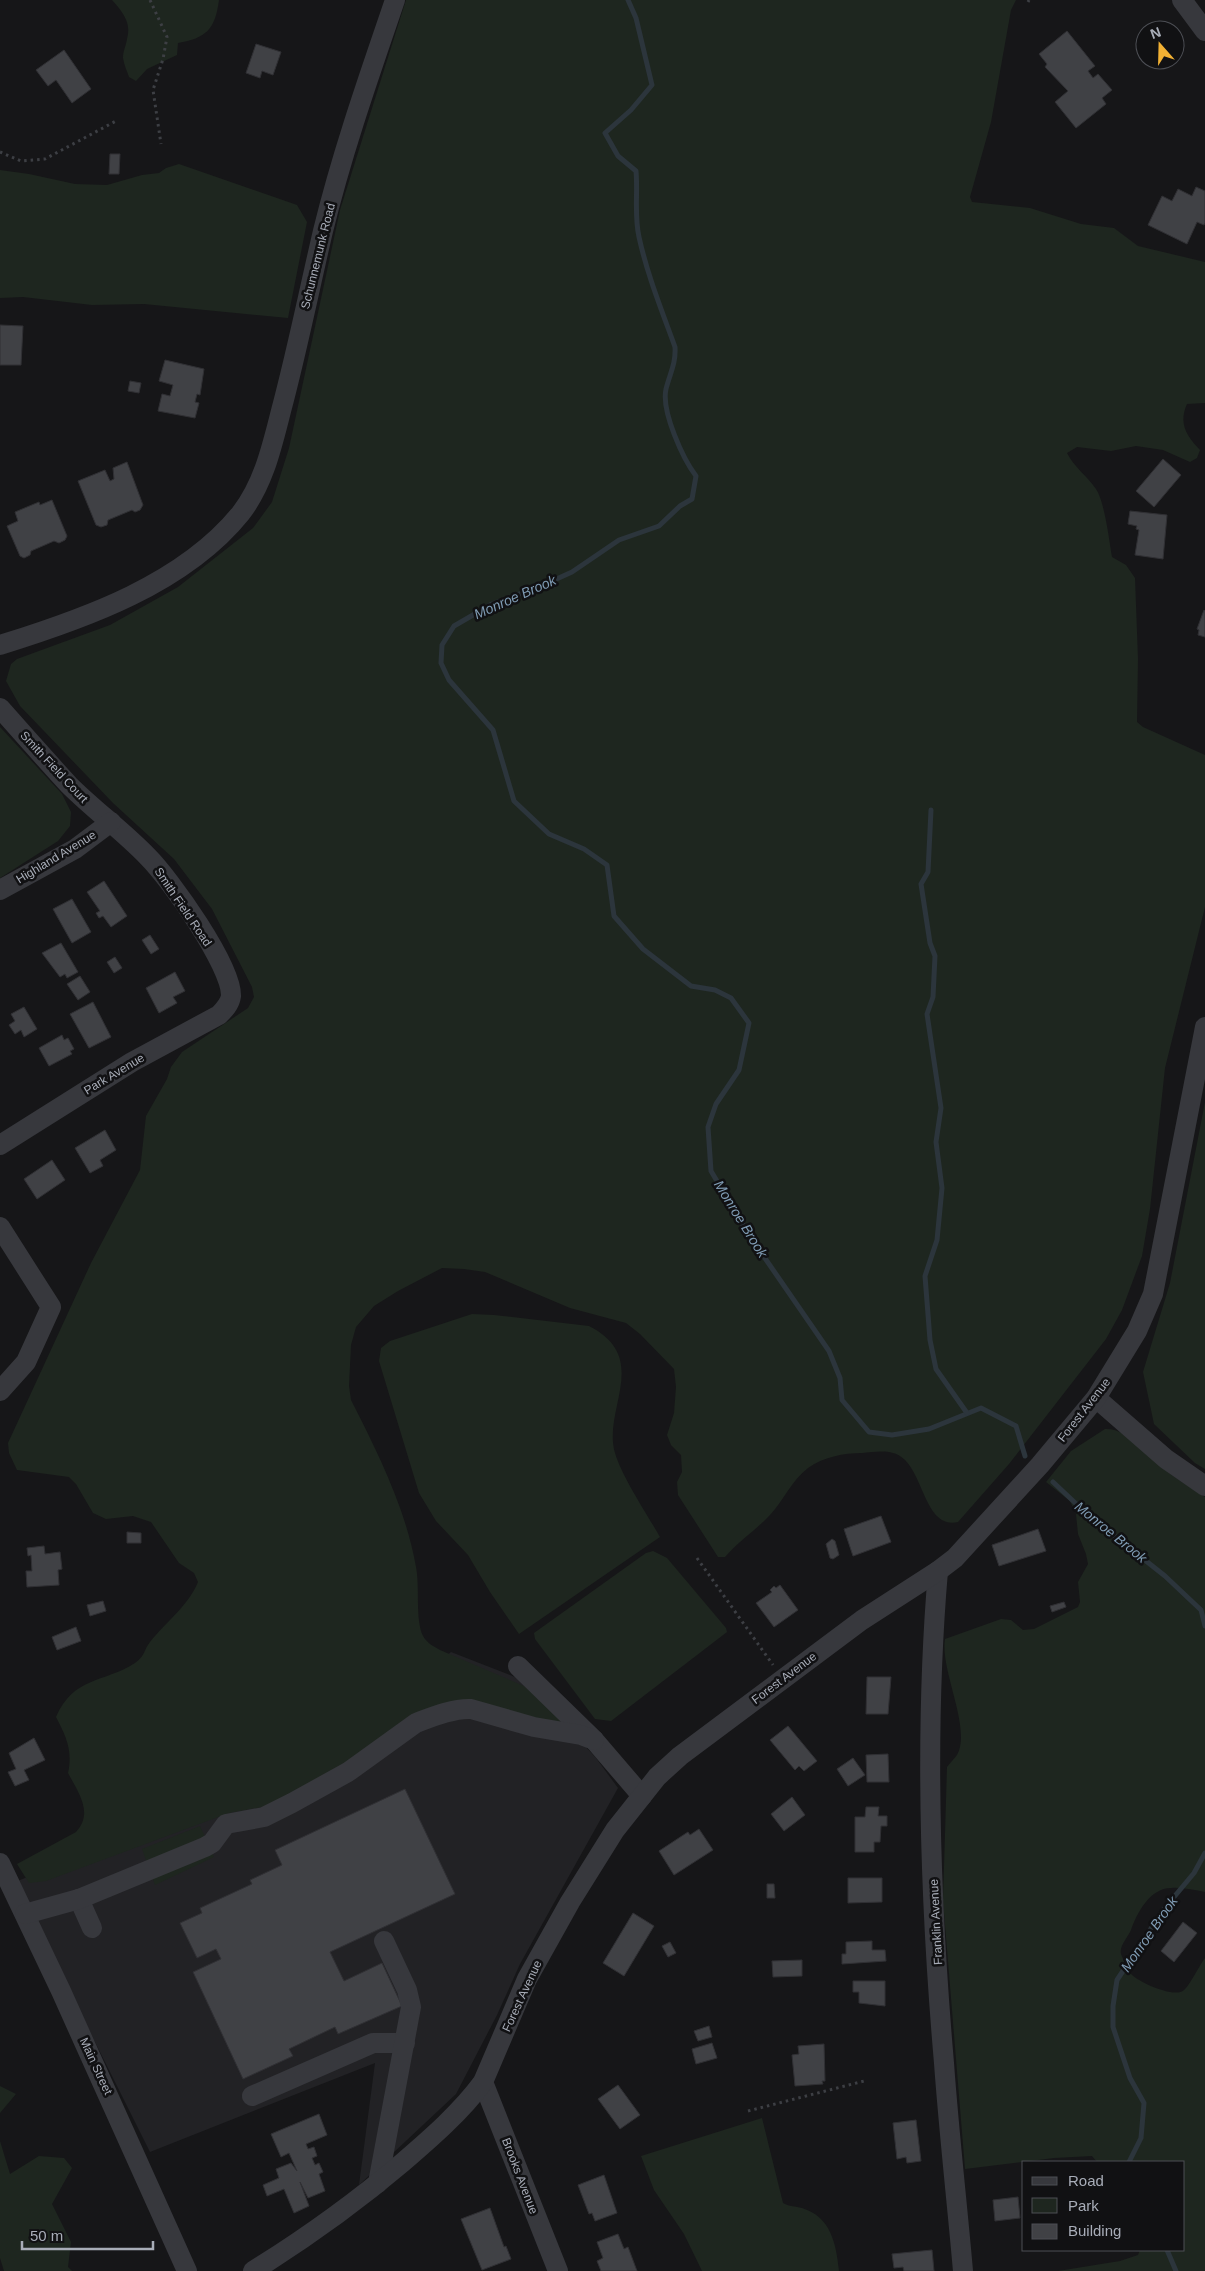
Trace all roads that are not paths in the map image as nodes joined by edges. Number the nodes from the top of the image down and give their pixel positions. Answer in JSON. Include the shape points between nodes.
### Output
{"nodes":[{"id":1,"x":395,"y":0,"type":"edge"},
{"id":2,"x":1182,"y":0,"type":"edge"},
{"id":3,"x":1205,"y":31,"type":"edge"},
{"id":4,"x":0,"y":645,"type":"edge"},
{"id":5,"x":0,"y":708,"type":"edge"},
{"id":6,"x":111,"y":822,"type":"junction"},
{"id":7,"x":0,"y":890,"type":"edge"},
{"id":8,"x":228,"y":1005,"type":"joint"},
{"id":9,"x":1205,"y":1027,"type":"edge"},
{"id":10,"x":0,"y":1145,"type":"edge"},
{"id":11,"x":0,"y":1226,"type":"edge"},
{"id":12,"x":0,"y":1391,"type":"edge"},
{"id":13,"x":1096,"y":1398,"type":"junction"},
{"id":14,"x":1205,"y":1486,"type":"edge"},
{"id":15,"x":938,"y":1571,"type":"junction"},
{"id":16,"x":518,"y":1666,"type":"dead end"},
{"id":17,"x":594,"y":1740,"type":"junction"},
{"id":18,"x":642,"y":1796,"type":"junction"},
{"id":19,"x":0,"y":1863,"type":"edge"},
{"id":20,"x":79,"y":1899,"type":"junction"},
{"id":21,"x":25,"y":1914,"type":"junction"},
{"id":22,"x":92,"y":1928,"type":"dead end"},
{"id":23,"x":384,"y":1940,"type":"dead end"},
{"id":24,"x":405,"y":2043,"type":"junction"},
{"id":25,"x":483,"y":2082,"type":"junction"},
{"id":26,"x":252,"y":2096,"type":"dead end"},
{"id":27,"x":378,"y":2183,"type":"junction"},
{"id":28,"x":187,"y":2271,"type":"edge"},
{"id":29,"x":253,"y":2271,"type":"edge"},
{"id":30,"x":558,"y":2271,"type":"edge"},
{"id":31,"x":963,"y":2271,"type":"edge"}],
"edges":[{"from":1,"to":4,"type":"street","name":"Schunnemunk Road","via":[[324,229],[267,463],[242,511],[206,546],[154,582],[78,620]]},
{"from":2,"to":3,"type":"street"},
{"from":5,"to":6,"type":"street","name":"Smith Field Court","via":[[70,785]]},
{"from":6,"to":7,"type":"street","name":"Highland Avenue","via":[[75,849]]},
{"from":6,"to":8,"type":"street","name":"Smith Field Road","via":[[150,859],[196,922],[224,972],[231,994]]},
{"from":8,"to":10,"type":"street","name":"Park Avenue","via":[[212,1019],[132,1062]]},
{"from":9,"to":13,"type":"street","name":"Forest Avenue","via":[[1153,1294],[1137,1331]]},
{"from":11,"to":12,"type":"street","via":[[51,1307],[26,1362]]},
{"from":13,"to":14,"type":"street","via":[[1166,1458]]},
{"from":13,"to":15,"type":"street","name":"Forest Avenue","via":[[1040,1466],[955,1558]]},
{"from":15,"to":18,"type":"street","name":"Forest Avenue","via":[[884,1605],[680,1756]]},
{"from":15,"to":31,"type":"street","name":"Franklin Avenue","via":[[931,1716],[933,1870],[943,2058]]},
{"from":16,"to":17,"type":"street"},
{"from":17,"to":18,"type":"street"},
{"from":17,"to":20,"type":"street","via":[[471,1709],[426,1719],[348,1772],[279,1810],[256,1819],[229,1823],[210,1844]]},
{"from":18,"to":25,"type":"street","name":"Forest Avenue","via":[[608,1842],[532,1971]]},
{"from":19,"to":21,"type":"street","name":"Main Street"},
{"from":20,"to":21,"type":"street"},
{"from":20,"to":22,"type":"street"},
{"from":21,"to":28,"type":"street","name":"Main Street"},
{"from":23,"to":24,"type":"street","via":[[410,2000]]},
{"from":24,"to":26,"type":"street","via":[[373,2043]]},
{"from":24,"to":27,"type":"street"},
{"from":25,"to":27,"type":"street","name":"Forest Avenue","via":[[466,2104]]},
{"from":25,"to":30,"type":"street","name":"Brooks Avenue"},
{"from":27,"to":29,"type":"street","name":"Forest Avenue","via":[[312,2234]]}]}
